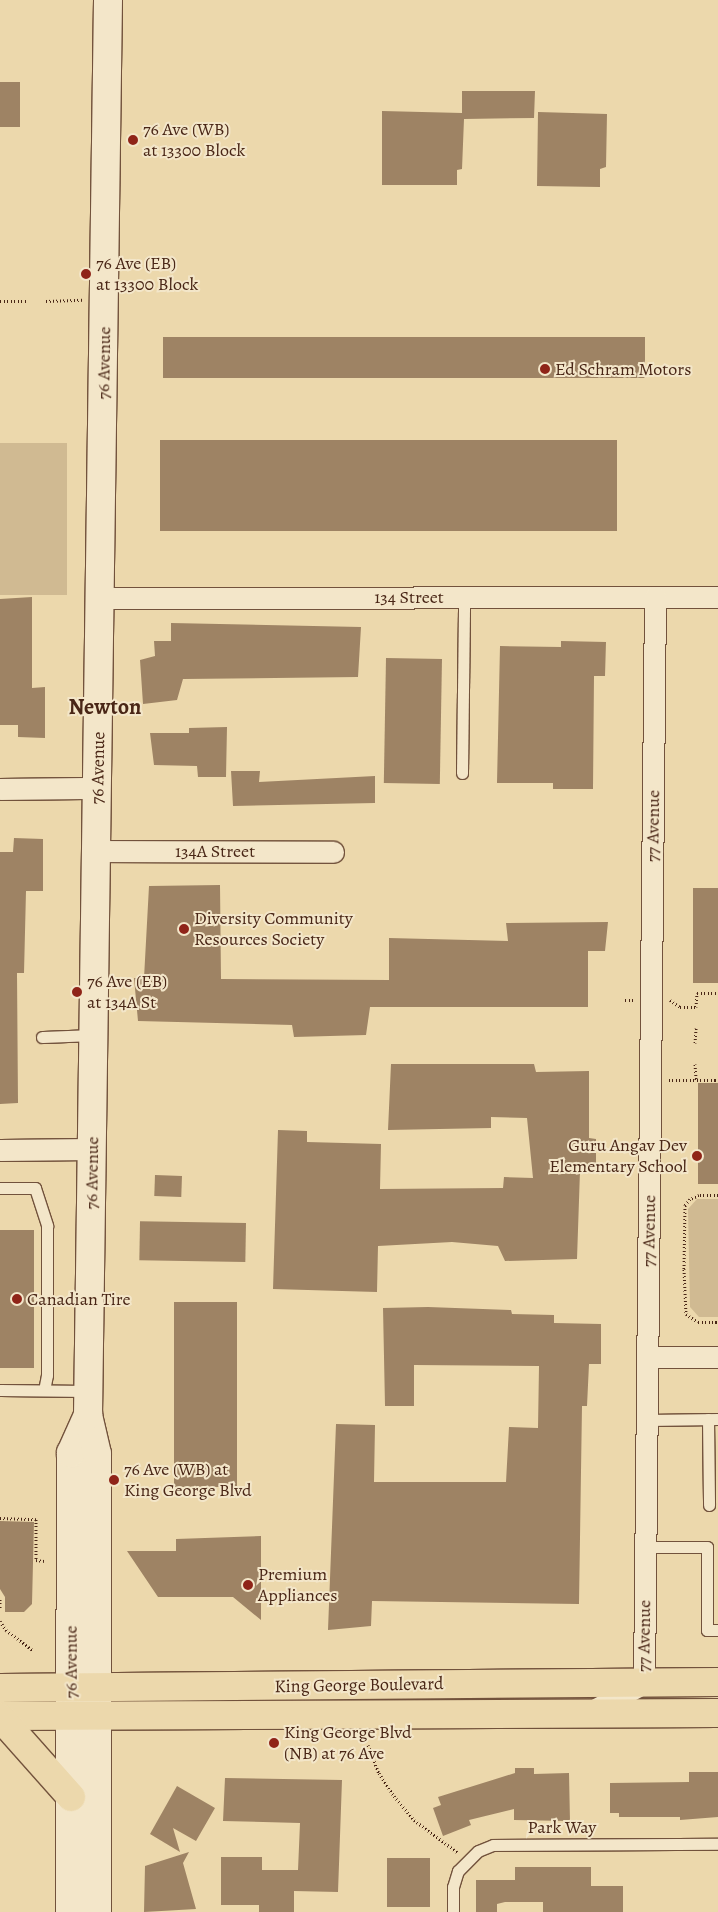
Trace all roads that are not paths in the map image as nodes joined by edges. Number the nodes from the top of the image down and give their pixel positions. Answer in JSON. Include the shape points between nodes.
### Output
{"nodes":[{"id":1,"x":108,"y":0,"type":"edge"},
{"id":2,"x":464,"y":597,"type":"junction"},
{"id":3,"x":655,"y":597,"type":"junction"},
{"id":4,"x":718,"y":597,"type":"edge"},
{"id":5,"x":100,"y":598,"type":"junction"},
{"id":6,"x":462,"y":773,"type":"dead end"},
{"id":7,"x":98,"y":788,"type":"junction"},
{"id":8,"x":0,"y":789,"type":"edge"},
{"id":9,"x":96,"y":851,"type":"junction"},
{"id":10,"x":333,"y":852,"type":"dead end"},
{"id":11,"x":94,"y":1035,"type":"junction"},
{"id":12,"x":42,"y":1037,"type":"dead end"},
{"id":13,"x":92,"y":1149,"type":"junction"},
{"id":14,"x":0,"y":1150,"type":"edge"},
{"id":15,"x":0,"y":1188,"type":"edge"},
{"id":16,"x":647,"y":1357,"type":"junction"},
{"id":17,"x":718,"y":1357,"type":"edge"},
{"id":18,"x":0,"y":1390,"type":"edge"},
{"id":19,"x":44,"y":1390,"type":"junction"},
{"id":20,"x":88,"y":1403,"type":"junction"},
{"id":21,"x":713,"y":1419,"type":"edge"},
{"id":22,"x":646,"y":1420,"type":"junction"},
{"id":23,"x":709,"y":1505,"type":"dead end"},
{"id":24,"x":645,"y":1547,"type":"junction"},
{"id":25,"x":718,"y":1630,"type":"edge"},
{"id":26,"x":718,"y":1682,"type":"edge"},
{"id":27,"x":644,"y":1683,"type":"junction"},
{"id":28,"x":0,"y":1688,"type":"edge"},
{"id":29,"x":84,"y":1702,"type":"junction"},
{"id":30,"x":588,"y":1713,"type":"junction"},
{"id":31,"x":718,"y":1713,"type":"edge"},
{"id":32,"x":0,"y":1717,"type":"edge"},
{"id":33,"x":70,"y":1797,"type":"junction"},
{"id":34,"x":718,"y":1844,"type":"edge"},
{"id":35,"x":70,"y":1912,"type":"edge"},
{"id":36,"x":96,"y":1912,"type":"edge"},
{"id":37,"x":453,"y":1912,"type":"edge"}],
"edges":[{"from":1,"to":5,"type":"main road","name":"76 Avenue"},
{"from":2,"to":3,"type":"street","name":"134 Street"},
{"from":2,"to":5,"type":"street","name":"134 Street"},
{"from":2,"to":6,"type":"lane"},
{"from":3,"to":4,"type":"street","name":"134 Street"},
{"from":3,"to":16,"type":"street","name":"77 Avenue"},
{"from":5,"to":7,"type":"main road","name":"76 Avenue"},
{"from":7,"to":8,"type":"street"},
{"from":7,"to":9,"type":"main road","name":"76 Avenue"},
{"from":9,"to":10,"type":"street","name":"134A Street"},
{"from":9,"to":11,"type":"main road","name":"76 Avenue"},
{"from":11,"to":12,"type":"lane"},
{"from":11,"to":13,"type":"main road","name":"76 Avenue"},
{"from":13,"to":14,"type":"street"},
{"from":13,"to":20,"type":"main road","name":"76 Avenue"},
{"from":15,"to":19,"type":"lane","via":[[35,1188],[48,1226],[48,1374]]},
{"from":16,"to":17,"type":"street"},
{"from":16,"to":22,"type":"street","name":"77 Avenue"},
{"from":18,"to":19,"type":"lane"},
{"from":19,"to":20,"type":"lane"},
{"from":20,"to":29,"type":"main road","name":"76 Avenue","via":[[97,1454]]},
{"from":21,"to":22,"type":"lane"},
{"from":21,"to":23,"type":"lane"},
{"from":22,"to":24,"type":"street","name":"77 Avenue"},
{"from":24,"to":25,"type":"lane","via":[[707,1547],[706,1630]]},
{"from":24,"to":27,"type":"street","name":"77 Avenue"},
{"from":26,"to":27,"type":"main road","name":"King George Boulevard"},
{"from":27,"to":29,"type":"main road","name":"King George Boulevard"},
{"from":27,"to":30,"type":"street","name":"77 Avenue"},
{"from":28,"to":29,"type":"main road","name":"King George Boulevard"},
{"from":29,"to":30,"type":"main road","name":"King George Boulevard"},
{"from":29,"to":32,"type":"main road","name":"King George Boulevard"},
{"from":29,"to":33,"type":"main road","name":"76 Avenue"},
{"from":29,"to":36,"type":"main road","name":"76 Avenue"},
{"from":30,"to":31,"type":"main road","name":"King George Boulevard"},
{"from":32,"to":33,"type":"main road"},
{"from":33,"to":35,"type":"main road","name":"76 Avenue"},
{"from":34,"to":37,"type":"lane","name":"Park Way","via":[[493,1845],[468,1859],[458,1872],[453,1887]]}]}
